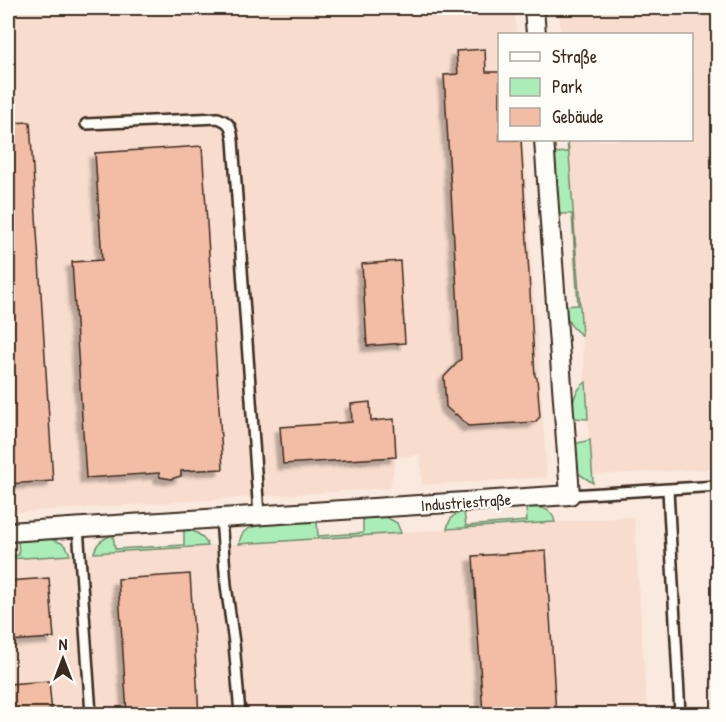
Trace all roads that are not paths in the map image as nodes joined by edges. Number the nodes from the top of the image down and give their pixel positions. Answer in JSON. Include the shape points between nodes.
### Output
{"nodes":[{"id":1,"x":534,"y":8,"type":"edge"},
{"id":2,"x":536,"y":33,"type":"edge"},
{"id":3,"x":86,"y":124,"type":"dead end"},
{"id":4,"x":544,"y":141,"type":"edge"},
{"id":5,"x":718,"y":486,"type":"edge"},
{"id":6,"x":668,"y":490,"type":"junction"},
{"id":7,"x":570,"y":495,"type":"junction"},
{"id":8,"x":259,"y":515,"type":"junction"},
{"id":9,"x":221,"y":518,"type":"junction"},
{"id":10,"x":78,"y":527,"type":"junction"},
{"id":11,"x":8,"y":532,"type":"edge"},
{"id":12,"x":91,"y":714,"type":"edge"},
{"id":13,"x":240,"y":714,"type":"edge"},
{"id":14,"x":680,"y":714,"type":"edge"}],
"edges":[{"from":1,"to":2,"type":"street"},
{"from":3,"to":8,"type":"lane","via":[[218,118],[231,126]]},
{"from":4,"to":7,"type":"street"},
{"from":5,"to":6,"type":"lane"},
{"from":6,"to":7,"type":"lane"},
{"from":6,"to":14,"type":"lane"},
{"from":7,"to":8,"type":"street","name":"Industriestraße"},
{"from":8,"to":9,"type":"street","name":"Industriestraße"},
{"from":9,"to":10,"type":"street","name":"Industriestraße"},
{"from":9,"to":13,"type":"lane"},
{"from":10,"to":11,"type":"street","name":"Industriestraße"},
{"from":10,"to":12,"type":"lane"}]}
